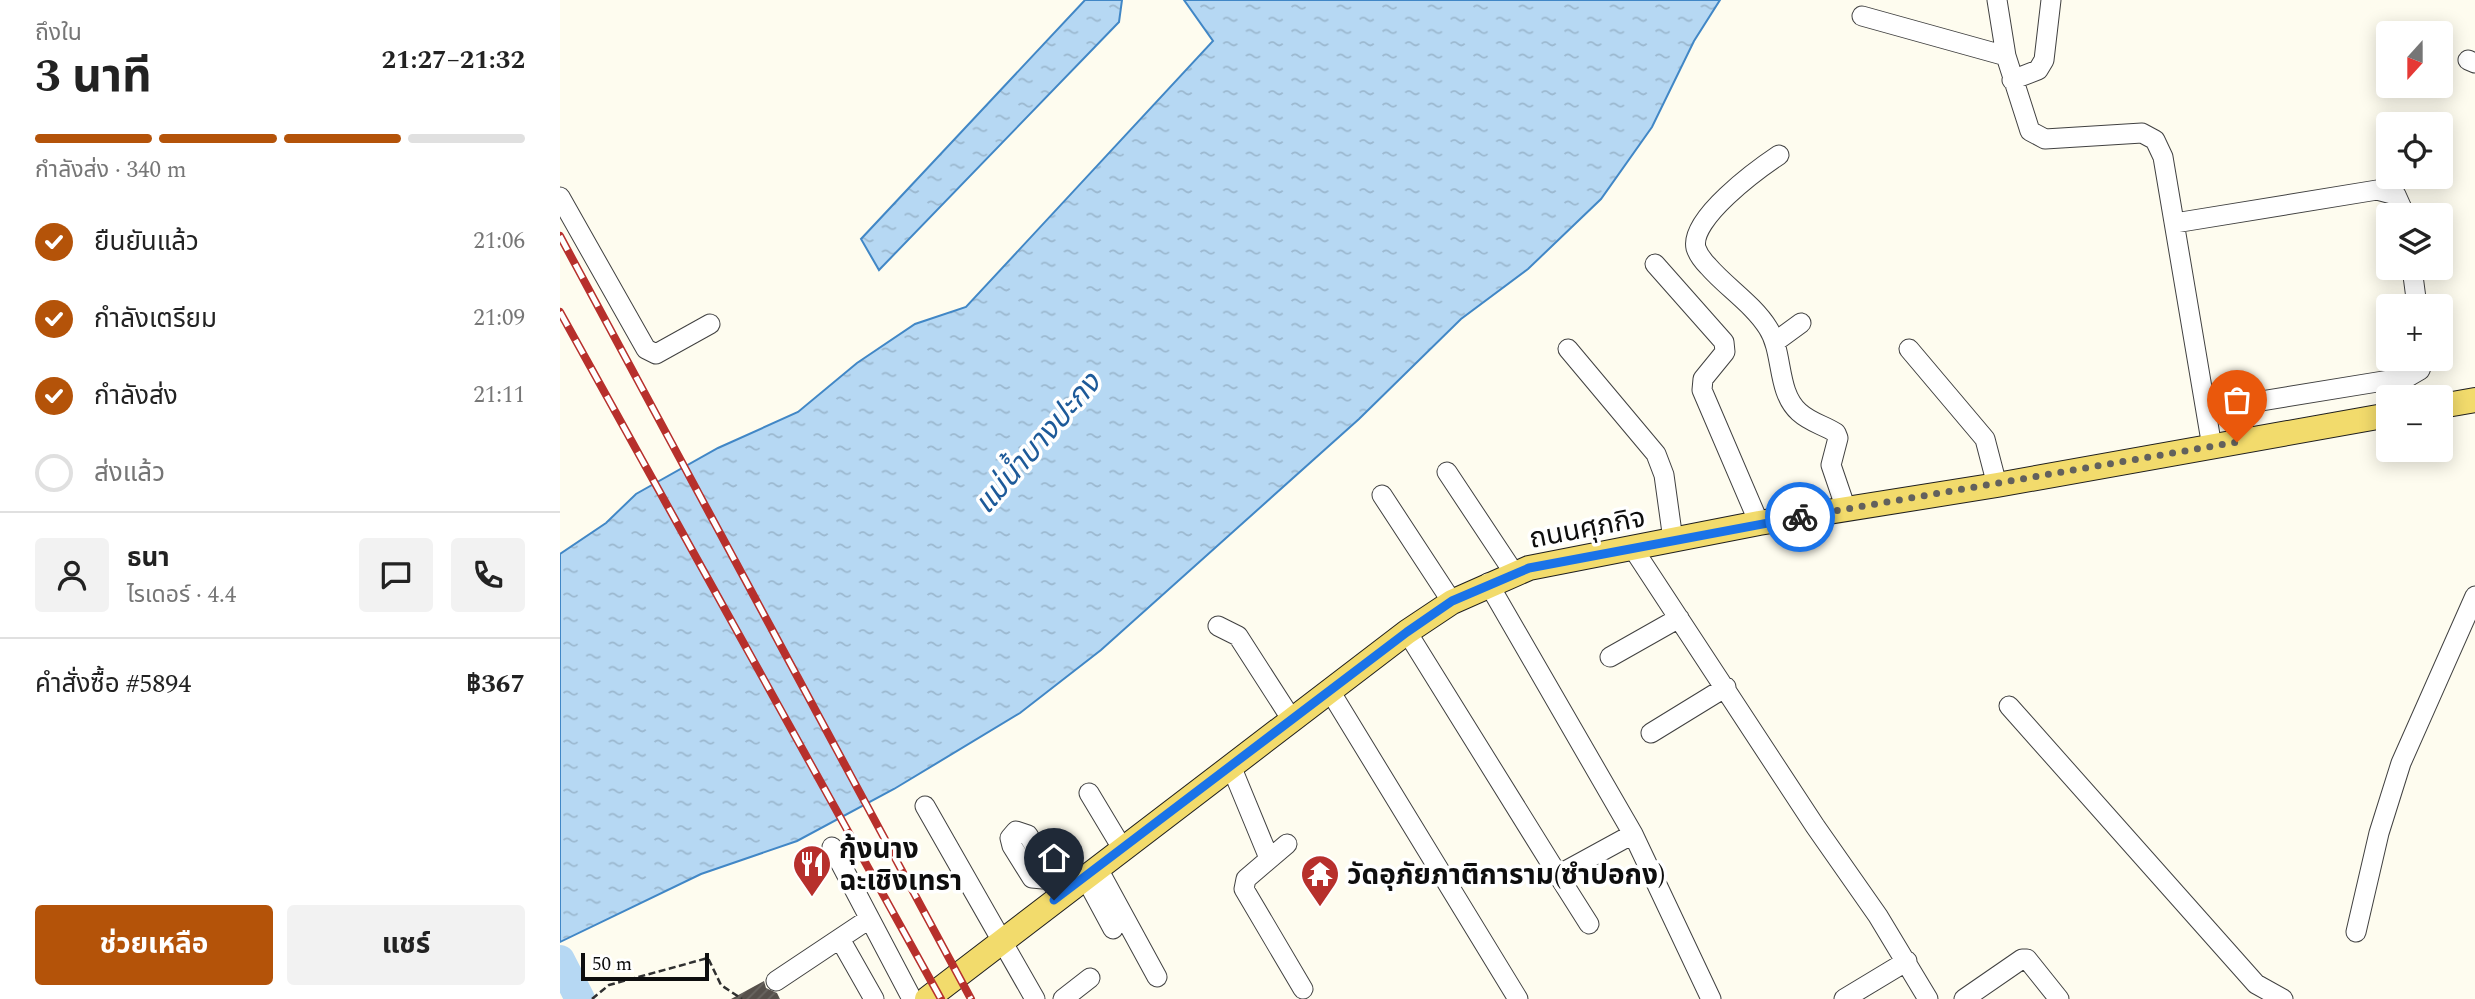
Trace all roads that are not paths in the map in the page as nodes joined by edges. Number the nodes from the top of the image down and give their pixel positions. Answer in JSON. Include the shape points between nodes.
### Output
{"nodes":[{"id":1,"x":1997,"y":0,"type":"edge"},
{"id":2,"x":2051,"y":0,"type":"edge"},
{"id":3,"x":1862,"y":16,"type":"dead end"},
{"id":4,"x":2006,"y":56,"type":"junction"},
{"id":5,"x":2012,"y":79,"type":"junction"},
{"id":6,"x":1779,"y":155,"type":"dead end"},
{"id":7,"x":560,"y":197,"type":"edge"},
{"id":8,"x":2400,"y":203,"type":"edge"},
{"id":9,"x":2175,"y":223,"type":"junction"},
{"id":10,"x":1655,"y":264,"type":"dead end"},
{"id":11,"x":1801,"y":323,"type":"dead end"},
{"id":12,"x":710,"y":324,"type":"dead end"},
{"id":13,"x":1775,"y":342,"type":"junction"},
{"id":14,"x":1568,"y":349,"type":"dead end"},
{"id":15,"x":1909,"y":349,"type":"dead end"},
{"id":16,"x":2418,"y":371,"type":"edge"},
{"id":17,"x":2475,"y":400,"type":"edge"},
{"id":18,"x":2453,"y":404,"type":"edge"},
{"id":19,"x":2206,"y":410,"type":"junction"},
{"id":20,"x":2376,"y":417,"type":"edge"},
{"id":21,"x":2212,"y":447,"type":"junction"},
{"id":22,"x":1447,"y":472,"type":"dead end"},
{"id":23,"x":1997,"y":485,"type":"junction"},
{"id":24,"x":1382,"y":495,"type":"dead end"},
{"id":25,"x":1846,"y":509,"type":"junction"},
{"id":26,"x":1759,"y":523,"type":"junction"},
{"id":27,"x":1673,"y":540,"type":"junction"},
{"id":28,"x":1632,"y":547,"type":"junction"},
{"id":29,"x":1514,"y":573,"type":"junction"},
{"id":30,"x":1488,"y":583,"type":"junction"},
{"id":31,"x":2475,"y":596,"type":"edge"},
{"id":32,"x":1452,"y":601,"type":"junction"},
{"id":33,"x":1679,"y":618,"type":"junction"},
{"id":34,"x":1218,"y":626,"type":"dead end"},
{"id":35,"x":1407,"y":632,"type":"junction"},
{"id":36,"x":1610,"y":657,"type":"dead end"},
{"id":37,"x":1726,"y":687,"type":"junction"},
{"id":38,"x":1330,"y":691,"type":"junction"},
{"id":39,"x":2010,"y":706,"type":"dead end"},
{"id":40,"x":1292,"y":720,"type":"junction"},
{"id":41,"x":1651,"y":733,"type":"dead end"},
{"id":42,"x":1239,"y":783,"type":"junction"},
{"id":43,"x":1089,"y":793,"type":"dead end"},
{"id":44,"x":925,"y":806,"type":"dead end"},
{"id":45,"x":1633,"y":834,"type":"junction"},
{"id":46,"x":1287,"y":845,"type":"dead end"},
{"id":47,"x":832,"y":847,"type":"dead end"},
{"id":48,"x":1122,"y":848,"type":"junction"},
{"id":49,"x":1269,"y":858,"type":"junction"},
{"id":50,"x":1091,"y":872,"type":"junction"},
{"id":51,"x":1558,"y":875,"type":"junction"},
{"id":52,"x":869,"y":919,"type":"junction"},
{"id":53,"x":1589,"y":924,"type":"dead end"},
{"id":54,"x":1113,"y":929,"type":"dead end"},
{"id":55,"x":2356,"y":932,"type":"dead end"},
{"id":56,"x":840,"y":939,"type":"junction"},
{"id":57,"x":1000,"y":941,"type":"junction"},
{"id":58,"x":1907,"y":961,"type":"junction"},
{"id":59,"x":1157,"y":977,"type":"dead end"},
{"id":60,"x":1090,"y":978,"type":"dead end"},
{"id":61,"x":776,"y":981,"type":"dead end"},
{"id":62,"x":1303,"y":989,"type":"dead end"},
{"id":63,"x":2252,"y":991,"type":"edge"},
{"id":64,"x":874,"y":999,"type":"edge"},
{"id":65,"x":912,"y":999,"type":"edge"},
{"id":66,"x":927,"y":999,"type":"edge"},
{"id":67,"x":1035,"y":999,"type":"edge"},
{"id":68,"x":1063,"y":999,"type":"edge"},
{"id":69,"x":1518,"y":999,"type":"edge"},
{"id":70,"x":1711,"y":999,"type":"edge"},
{"id":71,"x":1844,"y":999,"type":"edge"},
{"id":72,"x":1928,"y":999,"type":"edge"},
{"id":73,"x":1964,"y":999,"type":"edge"},
{"id":74,"x":2059,"y":999,"type":"edge"},
{"id":75,"x":2283,"y":999,"type":"edge"}],
"edges":[{"from":1,"to":4,"type":"street"},
{"from":2,"to":5,"type":"street","via":[[2044,60],[2038,70]]},
{"from":3,"to":4,"type":"street"},
{"from":4,"to":5,"type":"street"},
{"from":5,"to":9,"type":"street","via":[[2030,131],[2045,139],[2142,133],[2155,140],[2163,157]]},
{"from":6,"to":13,"type":"street","via":[[1717,206],[1697,234],[1696,248],[1766,325]]},
{"from":7,"to":12,"type":"street","via":[[646,349],[656,354]]},
{"from":8,"to":9,"type":"street","via":[[2396,195],[2377,190]]},
{"from":9,"to":19,"type":"street"},
{"from":10,"to":26,"type":"street","via":[[1724,342],[1725,352],[1703,379],[1702,390]]},
{"from":11,"to":13,"type":"street"},
{"from":13,"to":25,"type":"street","via":[[1786,389],[1796,409],[1838,438],[1831,465]]},
{"from":14,"to":27,"type":"street","via":[[1656,454],[1664,475]]},
{"from":15,"to":23,"type":"street","via":[[1985,439]]},
{"from":16,"to":19,"type":"street","via":[[2408,377]]},
{"from":17,"to":18,"type":"main road"},
{"from":19,"to":21,"type":"street"},
{"from":20,"to":21,"type":"main road","name":"ถนนศุภกิจ"},
{"from":21,"to":23,"type":"main road","name":"ถนนศุภกิจ"},
{"from":22,"to":29,"type":"street"},
{"from":23,"to":25,"type":"main road","name":"ถนนศุภกิจ"},
{"from":24,"to":32,"type":"street"},
{"from":25,"to":26,"type":"main road","name":"ถนนศุภกิจ"},
{"from":26,"to":27,"type":"main road","name":"ถนนศุภกิจ"},
{"from":27,"to":28,"type":"main road","name":"ถนนศุภกิจ"},
{"from":28,"to":29,"type":"main road","name":"ถนนศุภกิจ"},
{"from":28,"to":33,"type":"street"},
{"from":29,"to":30,"type":"main road","name":"ถนนศุภกิจ"},
{"from":30,"to":32,"type":"main road","name":"ถนนศุภกิจ"},
{"from":30,"to":45,"type":"street"},
{"from":31,"to":55,"type":"street","via":[[2401,763]]},
{"from":32,"to":35,"type":"main road","name":"ถนนศุภกิจ"},
{"from":33,"to":36,"type":"street"},
{"from":33,"to":37,"type":"street"},
{"from":34,"to":40,"type":"street","via":[[1238,636]]},
{"from":35,"to":38,"type":"main road","name":"ถนนศุภกิจ"},
{"from":35,"to":51,"type":"street"},
{"from":37,"to":41,"type":"street"},
{"from":37,"to":58,"type":"street"},
{"from":38,"to":40,"type":"main road","name":"ถนนศุภกิจ"},
{"from":38,"to":69,"type":"street"},
{"from":39,"to":63,"type":"street"},
{"from":40,"to":42,"type":"main road","name":"ถนนศุภกิจ"},
{"from":42,"to":48,"type":"main road","name":"ถนนศุภกิจ"},
{"from":42,"to":49,"type":"street"},
{"from":43,"to":48,"type":"street"},
{"from":44,"to":57,"type":"street"},
{"from":45,"to":51,"type":"street"},
{"from":45,"to":70,"type":"street"},
{"from":46,"to":49,"type":"street"},
{"from":47,"to":52,"type":"street"},
{"from":48,"to":50,"type":"main road","name":"ถนนศุภกิจ"},
{"from":49,"to":62,"type":"street","via":[[1246,879],[1244,889]]},
{"from":50,"to":54,"type":"street"},
{"from":50,"to":57,"type":"main road","name":"ถนนศุภกิจ","via":[[1048,889]]},
{"from":50,"to":59,"type":"street"},
{"from":51,"to":53,"type":"street"},
{"from":52,"to":56,"type":"street"},
{"from":52,"to":65,"type":"street"},
{"from":56,"to":61,"type":"street"},
{"from":56,"to":64,"type":"street"},
{"from":57,"to":66,"type":"main road","name":"ถนนศุภกิจ"},
{"from":57,"to":67,"type":"street"},
{"from":58,"to":71,"type":"street"},
{"from":58,"to":72,"type":"street"},
{"from":60,"to":68,"type":"street"},
{"from":63,"to":75,"type":"street"},
{"from":73,"to":74,"type":"street","via":[[2022,959],[2027,959]]}]}
